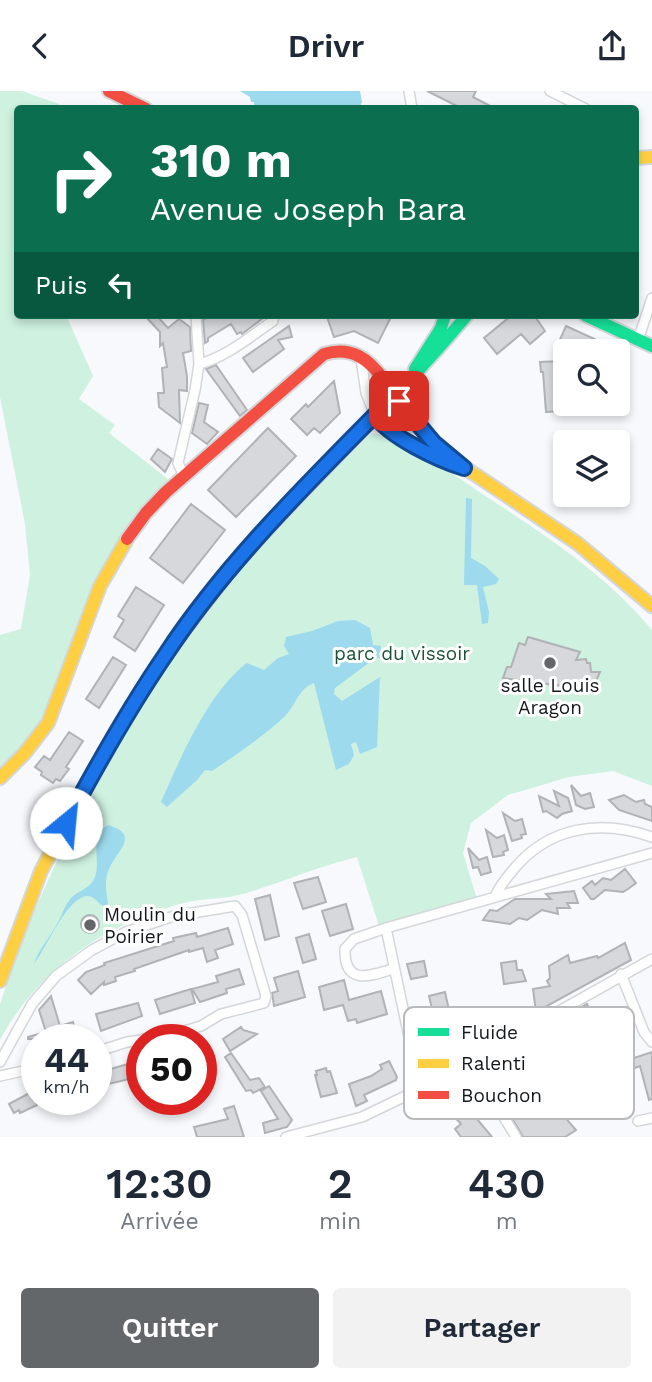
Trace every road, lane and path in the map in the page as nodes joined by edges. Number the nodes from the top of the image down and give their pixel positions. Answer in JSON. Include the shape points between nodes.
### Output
{"nodes":[{"id":1,"x":109,"y":91,"type":"edge"},
{"id":2,"x":550,"y":91,"type":"edge"},
{"id":3,"x":138,"y":105,"type":"edge"},
{"id":4,"x":578,"y":105,"type":"edge"},
{"id":5,"x":652,"y":298,"type":"edge"},
{"id":6,"x":198,"y":319,"type":"edge"},
{"id":7,"x":274,"y":319,"type":"edge"},
{"id":8,"x":444,"y":319,"type":"edge"},
{"id":9,"x":464,"y":319,"type":"edge"},
{"id":10,"x":593,"y":319,"type":"edge"},
{"id":11,"x":638,"y":340,"type":"junction"},
{"id":12,"x":652,"y":347,"type":"edge"},
{"id":13,"x":361,"y":359,"type":"junction"},
{"id":14,"x":199,"y":364,"type":"junction"},
{"id":15,"x":410,"y":379,"type":"junction"},
{"id":16,"x":395,"y":394,"type":"junction"},
{"id":17,"x":375,"y":415,"type":"junction"},
{"id":18,"x":464,"y":468,"type":"junction"},
{"id":19,"x":184,"y":476,"type":"junction"},
{"id":20,"x":652,"y":606,"type":"edge"},
{"id":21,"x":0,"y":778,"type":"edge"},
{"id":22,"x":652,"y":837,"type":"edge"},
{"id":23,"x":652,"y":853,"type":"edge"},
{"id":24,"x":495,"y":897,"type":"junction"},
{"id":25,"x":386,"y":928,"type":"junction"},
{"id":26,"x":652,"y":959,"type":"edge"},
{"id":27,"x":393,"y":969,"type":"junction"},
{"id":28,"x":621,"y":975,"type":"junction"},
{"id":29,"x":0,"y":981,"type":"edge"},
{"id":30,"x":564,"y":1007,"type":"edge"},
{"id":31,"x":404,"y":1018,"type":"edge"},
{"id":32,"x":204,"y":1024,"type":"edge"},
{"id":33,"x":652,"y":1042,"type":"edge"},
{"id":34,"x":0,"y":1062,"type":"edge"},
{"id":35,"x":21,"y":1071,"type":"edge"},
{"id":36,"x":0,"y":1076,"type":"edge"},
{"id":37,"x":404,"y":1097,"type":"edge"},
{"id":38,"x":652,"y":1118,"type":"edge"},
{"id":39,"x":505,"y":1119,"type":"edge"},
{"id":40,"x":638,"y":1121,"type":"dead end"},
{"id":41,"x":286,"y":1137,"type":"edge"},
{"id":42,"x":516,"y":1137,"type":"edge"}],
"edges":[{"from":1,"to":3,"type":"street"},
{"from":2,"to":4,"type":"street"},
{"from":5,"to":11,"type":"street"},
{"from":6,"to":14,"type":"street"},
{"from":7,"to":14,"type":"street"},
{"from":8,"to":15,"type":"street"},
{"from":9,"to":15,"type":"street"},
{"from":10,"to":11,"type":"street"},
{"from":11,"to":12,"type":"street"},
{"from":13,"to":16,"type":"street","via":[[371,364]]},
{"from":13,"to":17,"type":"street"},
{"from":13,"to":19,"type":"street","via":[[336,348],[324,354]]},
{"from":14,"to":19,"type":"street","via":[[178,463]]},
{"from":15,"to":16,"type":"street"},
{"from":16,"to":17,"type":"street"},
{"from":16,"to":18,"type":"street","via":[[434,443]]},
{"from":17,"to":18,"type":"street","via":[[400,436]]},
{"from":17,"to":29,"type":"street","via":[[277,516],[167,652],[105,751],[41,871]]},
{"from":18,"to":20,"type":"street","via":[[598,558]]},
{"from":19,"to":21,"type":"street","via":[[153,503],[110,565],[48,723]]},
{"from":22,"to":24,"type":"street","via":[[599,826],[566,833],[540,844],[518,864]]},
{"from":23,"to":24,"type":"street"},
{"from":24,"to":25,"type":"street"},
{"from":25,"to":27,"type":"street"},
{"from":25,"to":27,"type":"street","via":[[354,939],[345,954],[350,970],[358,977]]},
{"from":26,"to":28,"type":"street"},
{"from":27,"to":31,"type":"street"},
{"from":28,"to":30,"type":"street"},
{"from":28,"to":33,"type":"street"},
{"from":32,"to":34,"type":"street","via":[[221,1014],[264,1003],[266,996],[242,915],[235,906],[174,916],[109,940],[56,976],[32,1004]]},
{"from":35,"to":36,"type":"street"},
{"from":37,"to":41,"type":"street","via":[[362,1117]]},
{"from":38,"to":40,"type":"street"},
{"from":39,"to":42,"type":"street"}]}
